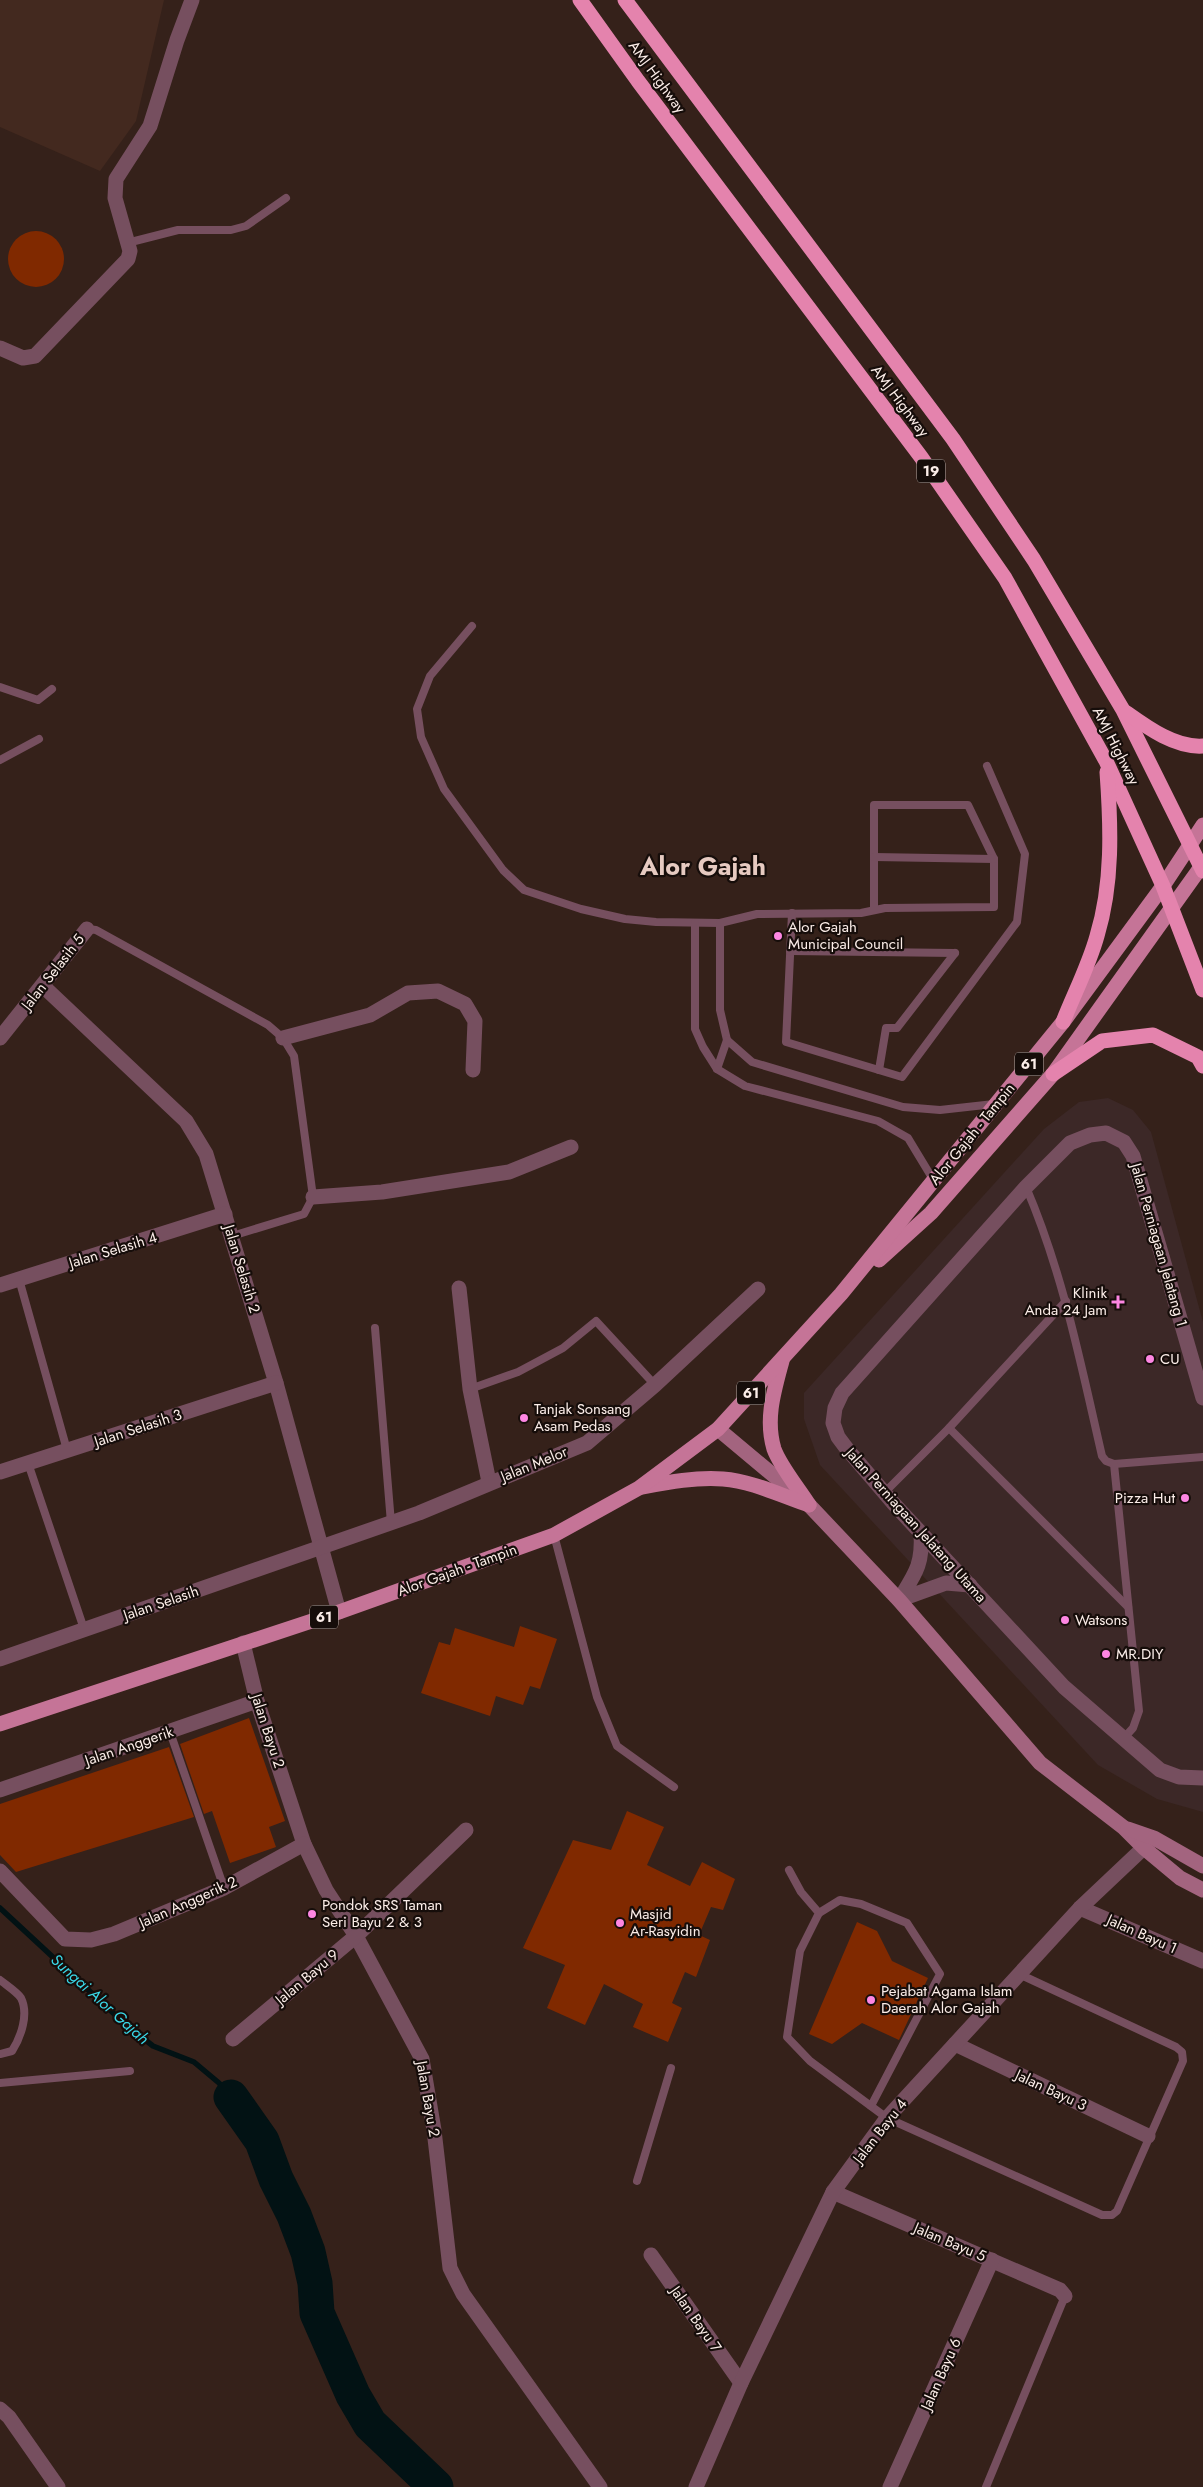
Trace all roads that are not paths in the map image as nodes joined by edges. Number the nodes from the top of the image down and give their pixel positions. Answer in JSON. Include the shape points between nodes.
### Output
{"nodes":[{"id":1,"x":192,"y":0,"type":"edge"},
{"id":2,"x":580,"y":0,"type":"edge"},
{"id":3,"x":625,"y":0,"type":"edge"},
{"id":4,"x":286,"y":198,"type":"dead end"},
{"id":5,"x":127,"y":243,"type":"junction"},
{"id":6,"x":0,"y":348,"type":"edge"},
{"id":7,"x":472,"y":626,"type":"dead end"},
{"id":8,"x":0,"y":687,"type":"edge"},
{"id":9,"x":52,"y":688,"type":"dead end"},
{"id":10,"x":1124,"y":710,"type":"junction"},
{"id":11,"x":39,"y":739,"type":"dead end"},
{"id":12,"x":1203,"y":746,"type":"edge"},
{"id":13,"x":0,"y":760,"type":"edge"},
{"id":14,"x":1106,"y":761,"type":"junction"},
{"id":15,"x":987,"y":766,"type":"dead end"},
{"id":16,"x":1203,"y":824,"type":"edge"},
{"id":17,"x":1189,"y":844,"type":"junction"},
{"id":18,"x":874,"y":857,"type":"junction"},
{"id":19,"x":994,"y":859,"type":"junction"},
{"id":20,"x":1202,"y":867,"type":"edge"},
{"id":21,"x":1163,"y":886,"type":"junction"},
{"id":22,"x":1172,"y":908,"type":"junction"},
{"id":23,"x":874,"y":910,"type":"junction"},
{"id":24,"x":792,"y":913,"type":"junction"},
{"id":25,"x":695,"y":922,"type":"junction"},
{"id":26,"x":720,"y":923,"type":"junction"},
{"id":27,"x":87,"y":929,"type":"joint"},
{"id":28,"x":790,"y":951,"type":"junction"},
{"id":29,"x":44,"y":986,"type":"junction"},
{"id":30,"x":1203,"y":990,"type":"edge"},
{"id":31,"x":1063,"y":1022,"type":"junction"},
{"id":32,"x":0,"y":1038,"type":"edge"},
{"id":33,"x":283,"y":1038,"type":"junction"},
{"id":34,"x":727,"y":1040,"type":"junction"},
{"id":35,"x":1203,"y":1066,"type":"edge"},
{"id":36,"x":717,"y":1068,"type":"junction"},
{"id":37,"x":473,"y":1070,"type":"dead end"},
{"id":38,"x":879,"y":1070,"type":"junction"},
{"id":39,"x":1053,"y":1074,"type":"junction"},
{"id":40,"x":997,"y":1103,"type":"junction"},
{"id":41,"x":1106,"y":1134,"type":"joint"},
{"id":42,"x":570,"y":1147,"type":"dead end"},
{"id":43,"x":934,"y":1181,"type":"junction"},
{"id":44,"x":1026,"y":1187,"type":"junction"},
{"id":45,"x":312,"y":1197,"type":"junction"},
{"id":46,"x":225,"y":1214,"type":"junction"},
{"id":47,"x":232,"y":1236,"type":"junction"},
{"id":48,"x":19,"y":1279,"type":"junction"},
{"id":49,"x":0,"y":1285,"type":"edge"},
{"id":50,"x":459,"y":1288,"type":"dead end"},
{"id":51,"x":758,"y":1289,"type":"dead end"},
{"id":52,"x":841,"y":1294,"type":"junction"},
{"id":53,"x":1066,"y":1301,"type":"junction"},
{"id":54,"x":375,"y":1328,"type":"dead end"},
{"id":55,"x":783,"y":1358,"type":"junction"},
{"id":56,"x":276,"y":1383,"type":"junction"},
{"id":57,"x":655,"y":1386,"type":"junction"},
{"id":58,"x":470,"y":1389,"type":"junction"},
{"id":59,"x":1203,"y":1398,"type":"edge"},
{"id":60,"x":949,"y":1428,"type":"junction"},
{"id":61,"x":718,"y":1429,"type":"junction"},
{"id":62,"x":67,"y":1450,"type":"junction"},
{"id":63,"x":1203,"y":1457,"type":"edge"},
{"id":64,"x":28,"y":1463,"type":"junction"},
{"id":65,"x":1114,"y":1464,"type":"junction"},
{"id":66,"x":0,"y":1472,"type":"edge"},
{"id":67,"x":489,"y":1482,"type":"junction"},
{"id":68,"x":639,"y":1488,"type":"junction"},
{"id":69,"x":884,"y":1492,"type":"junction"},
{"id":70,"x":809,"y":1505,"type":"junction"},
{"id":71,"x":391,"y":1523,"type":"junction"},
{"id":72,"x":921,"y":1533,"type":"junction"},
{"id":73,"x":554,"y":1535,"type":"junction"},
{"id":74,"x":322,"y":1546,"type":"junction"},
{"id":75,"x":970,"y":1585,"type":"junction"},
{"id":76,"x":899,"y":1600,"type":"junction"},
{"id":77,"x":1128,"y":1607,"type":"junction"},
{"id":78,"x":339,"y":1612,"type":"junction"},
{"id":79,"x":84,"y":1630,"type":"junction"},
{"id":80,"x":243,"y":1643,"type":"junction"},
{"id":81,"x":0,"y":1659,"type":"edge"},
{"id":82,"x":257,"y":1701,"type":"junction"},
{"id":83,"x":0,"y":1724,"type":"edge"},
{"id":84,"x":170,"y":1732,"type":"junction"},
{"id":85,"x":1123,"y":1739,"type":"junction"},
{"id":86,"x":1203,"y":1778,"type":"edge"},
{"id":87,"x":674,"y":1787,"type":"dead end"},
{"id":88,"x":0,"y":1790,"type":"edge"},
{"id":89,"x":466,"y":1830,"type":"dead end"},
{"id":90,"x":1149,"y":1843,"type":"junction"},
{"id":91,"x":304,"y":1844,"type":"junction"},
{"id":92,"x":1203,"y":1866,"type":"edge"},
{"id":93,"x":789,"y":1870,"type":"dead end"},
{"id":94,"x":0,"y":1871,"type":"edge"},
{"id":95,"x":224,"y":1888,"type":"junction"},
{"id":96,"x":1203,"y":1890,"type":"edge"},
{"id":97,"x":1080,"y":1908,"type":"junction"},
{"id":98,"x":819,"y":1913,"type":"junction"},
{"id":99,"x":356,"y":1936,"type":"junction"},
{"id":100,"x":1203,"y":1961,"type":"edge"},
{"id":101,"x":1019,"y":1974,"type":"junction"},
{"id":102,"x":0,"y":1980,"type":"edge"},
{"id":103,"x":233,"y":2039,"type":"dead end"},
{"id":104,"x":955,"y":2044,"type":"junction"},
{"id":105,"x":0,"y":2054,"type":"edge"},
{"id":106,"x":671,"y":2068,"type":"dead end"},
{"id":107,"x":130,"y":2071,"type":"dead end"},
{"id":108,"x":0,"y":2083,"type":"edge"},
{"id":109,"x":871,"y":2106,"type":"junction"},
{"id":110,"x":887,"y":2118,"type":"junction"},
{"id":111,"x":1148,"y":2136,"type":"junction"},
{"id":112,"x":638,"y":2181,"type":"dead end"},
{"id":113,"x":833,"y":2192,"type":"junction"},
{"id":114,"x":651,"y":2255,"type":"dead end"},
{"id":115,"x":992,"y":2260,"type":"junction"},
{"id":116,"x":1065,"y":2296,"type":"joint"},
{"id":117,"x":741,"y":2383,"type":"junction"},
{"id":118,"x":0,"y":2409,"type":"edge"},
{"id":119,"x":58,"y":2487,"type":"edge"},
{"id":120,"x":600,"y":2487,"type":"edge"},
{"id":121,"x":696,"y":2487,"type":"edge"},
{"id":122,"x":890,"y":2487,"type":"edge"},
{"id":123,"x":986,"y":2487,"type":"edge"}],
"edges":[{"from":1,"to":5,"type":"street","via":[[150,126],[116,179],[115,198]]},
{"from":2,"to":14,"type":"highway","name":"AMJ Highway","number":"19","via":[[921,457],[999,570]]},
{"from":3,"to":10,"type":"highway","name":"AMJ Highway","number":"19","via":[[953,439],[1034,560]]},
{"from":4,"to":5,"type":"lane","via":[[246,226],[231,230],[178,230]]},
{"from":5,"to":6,"type":"street","via":[[128,259],[35,356],[23,358]]},
{"from":7,"to":25,"type":"lane","via":[[430,676],[417,709],[421,737],[444,788],[503,870],[524,890],[581,909],[624,919]]},
{"from":8,"to":9,"type":"lane","via":[[38,700]]},
{"from":10,"to":12,"type":"highway","via":[[1166,737],[1191,747]]},
{"from":10,"to":17,"type":"highway","name":"AMJ Highway","number":"19"},
{"from":11,"to":13,"type":"lane"},
{"from":14,"to":21,"type":"highway","name":"AMJ Highway","number":"19"},
{"from":14,"to":31,"type":"highway","via":[[1109,871],[1097,936]]},
{"from":15,"to":38,"type":"lane","via":[[1026,854],[1017,922],[902,1077]]},
{"from":16,"to":17,"type":"main road","name":"Alor Gajah - Tampin","number":"61"},
{"from":17,"to":20,"type":"highway","name":"AMJ Highway","number":"19"},
{"from":17,"to":21,"type":"main road","name":"Alor Gajah - Tampin","number":"61"},
{"from":18,"to":19,"type":"lane"},
{"from":18,"to":19,"type":"lane","via":[[874,805],[968,805]]},
{"from":18,"to":23,"type":"lane"},
{"from":19,"to":23,"type":"lane","via":[[994,907]]},
{"from":20,"to":22,"type":"main road","name":"Alor Gajah - Tampin","number":"61"},
{"from":21,"to":22,"type":"highway","name":"AMJ Highway","number":"19"},
{"from":21,"to":31,"type":"main road","name":"Alor Gajah - Tampin","number":"61"},
{"from":22,"to":30,"type":"highway","name":"AMJ Highway","number":"19"},
{"from":22,"to":39,"type":"main road","name":"Alor Gajah - Tampin","number":"61"},
{"from":23,"to":24,"type":"lane","via":[[861,913]]},
{"from":24,"to":26,"type":"lane","via":[[757,914]]},
{"from":24,"to":28,"type":"lane"},
{"from":25,"to":26,"type":"lane"},
{"from":25,"to":36,"type":"lane","via":[[695,1029]]},
{"from":26,"to":34,"type":"lane","via":[[720,1010]]},
{"from":27,"to":29,"type":"street","name":"Jalan Selasih 5"},
{"from":27,"to":33,"type":"lane","via":[[96,930],[268,1025]]},
{"from":28,"to":38,"type":"lane","via":[[786,1042]]},
{"from":28,"to":38,"type":"lane","via":[[955,953],[897,1028],[886,1028]]},
{"from":29,"to":32,"type":"street","name":"Jalan Selasih 5"},
{"from":29,"to":46,"type":"street","name":"Jalan Selasih 2","via":[[186,1121],[206,1154]]},
{"from":31,"to":40,"type":"main road","name":"Alor Gajah - Tampin","number":"61"},
{"from":33,"to":37,"type":"street","via":[[370,1016],[408,993],[438,991],[465,1004],[474,1021]]},
{"from":33,"to":45,"type":"lane","via":[[294,1056]]},
{"from":34,"to":36,"type":"lane"},
{"from":34,"to":40,"type":"lane","via":[[752,1062],[903,1107],[940,1110]]},
{"from":35,"to":39,"type":"highway","via":[[1198,1057],[1152,1035],[1102,1041]]},
{"from":36,"to":43,"type":"lane","via":[[745,1086],[878,1121],[908,1138]]},
{"from":39,"to":52,"type":"main road","name":"Alor Gajah - Tampin","number":"61","via":[[931,1213]]},
{"from":40,"to":43,"type":"main road","name":"Alor Gajah - Tampin","number":"61"},
{"from":41,"to":44,"type":"street","name":"Jalan Perniagaan Jelatang Utama","via":[[1090,1135],[1070,1143]]},
{"from":41,"to":59,"type":"street","name":"Jalan Perniagaan Jelatang 1","via":[[1124,1142],[1133,1156]]},
{"from":42,"to":45,"type":"street","via":[[509,1172],[382,1192]]},
{"from":43,"to":52,"type":"main road","name":"Alor Gajah - Tampin","number":"61"},
{"from":44,"to":53,"type":"lane"},
{"from":44,"to":69,"type":"street","name":"Jalan Perniagaan Jelatang Utama","via":[[842,1393],[835,1408],[833,1423],[838,1437]]},
{"from":45,"to":47,"type":"lane","via":[[304,1214]]},
{"from":46,"to":47,"type":"street","name":"Jalan Selasih 2"},
{"from":46,"to":48,"type":"street","name":"Jalan Selasih 4"},
{"from":47,"to":56,"type":"street","name":"Jalan Selasih 2"},
{"from":48,"to":49,"type":"street","name":"Jalan Selasih 4"},
{"from":48,"to":62,"type":"lane"},
{"from":50,"to":58,"type":"street"},
{"from":51,"to":57,"type":"street","name":"Jalan Melor"},
{"from":52,"to":55,"type":"main road","name":"Alor Gajah - Tampin","number":"61"},
{"from":53,"to":60,"type":"lane"},
{"from":53,"to":65,"type":"lane","via":[[1102,1456]]},
{"from":54,"to":71,"type":"lane"},
{"from":55,"to":61,"type":"main road","name":"Alor Gajah - Tampin","number":"61"},
{"from":55,"to":70,"type":"main road","via":[[771,1403],[770,1426],[775,1450]]},
{"from":56,"to":62,"type":"street","name":"Jalan Selasih 3"},
{"from":56,"to":74,"type":"street","name":"Jalan Selasih 2"},
{"from":57,"to":58,"type":"lane","via":[[596,1322],[563,1348],[518,1372]]},
{"from":57,"to":67,"type":"street","name":"Jalan Melor","via":[[587,1443]]},
{"from":58,"to":67,"type":"street"},
{"from":60,"to":69,"type":"lane"},
{"from":60,"to":77,"type":"lane"},
{"from":61,"to":68,"type":"main road","name":"Alor Gajah - Tampin","number":"61"},
{"from":61,"to":70,"type":"street"},
{"from":62,"to":64,"type":"street","name":"Jalan Selasih 3"},
{"from":63,"to":65,"type":"lane"},
{"from":64,"to":66,"type":"street","name":"Jalan Selasih 3"},
{"from":64,"to":79,"type":"lane"},
{"from":65,"to":77,"type":"lane"},
{"from":67,"to":71,"type":"street","name":"Jalan Melor"},
{"from":68,"to":70,"type":"main road","via":[[692,1479],[725,1479]]},
{"from":68,"to":73,"type":"main road","name":"Alor Gajah - Tampin","number":"61"},
{"from":69,"to":72,"type":"street","name":"Jalan Perniagaan Jelatang Utama"},
{"from":70,"to":76,"type":"street"},
{"from":71,"to":74,"type":"street","name":"Jalan Melor"},
{"from":72,"to":75,"type":"street","name":"Jalan Perniagaan Jelatang Utama"},
{"from":72,"to":76,"type":"street","via":[[923,1554]]},
{"from":73,"to":78,"type":"main road","name":"Alor Gajah - Tampin","number":"61"},
{"from":73,"to":87,"type":"lane","via":[[597,1697],[617,1746]]},
{"from":74,"to":78,"type":"street","name":"Jalan Selasih 2"},
{"from":74,"to":79,"type":"street","name":"Jalan Selasih"},
{"from":75,"to":76,"type":"street","via":[[946,1583]]},
{"from":75,"to":85,"type":"street","name":"Jalan Perniagaan Jelatang Utama","via":[[1064,1687]]},
{"from":76,"to":90,"type":"street","via":[[1040,1763],[1124,1828]]},
{"from":77,"to":85,"type":"lane","via":[[1139,1711],[1133,1728]]},
{"from":78,"to":80,"type":"main road","name":"Alor Gajah - Tampin","number":"61"},
{"from":79,"to":81,"type":"street","name":"Jalan Selasih"},
{"from":80,"to":82,"type":"street","name":"Jalan Bayu 2"},
{"from":80,"to":83,"type":"main road","name":"Alor Gajah - Tampin","number":"61"},
{"from":82,"to":84,"type":"street","name":"Jalan Anggerik"},
{"from":82,"to":91,"type":"street","name":"Jalan Bayu 2"},
{"from":84,"to":88,"type":"street","name":"Jalan Anggerik"},
{"from":84,"to":95,"type":"lane"},
{"from":85,"to":86,"type":"street","name":"Jalan Perniagaan Jelatang Utama","via":[[1160,1770],[1179,1777]]},
{"from":89,"to":99,"type":"street","name":"Jalan Bayu 9"},
{"from":90,"to":92,"type":"street"},
{"from":90,"to":96,"type":"street","via":[[1180,1878]]},
{"from":90,"to":97,"type":"street","name":"Jalan Bayu 4"},
{"from":91,"to":95,"type":"street","name":"Jalan Anggerik 2"},
{"from":91,"to":99,"type":"street","name":"Jalan Bayu 2","via":[[326,1890]]},
{"from":93,"to":98,"type":"lane","via":[[801,1892]]},
{"from":94,"to":95,"type":"street","name":"Jalan Anggerik 2","via":[[66,1939],[91,1940],[114,1934]]},
{"from":97,"to":100,"type":"street","name":"Jalan Bayu 1"},
{"from":97,"to":101,"type":"street","name":"Jalan Bayu 4"},
{"from":98,"to":109,"type":"lane","via":[[800,1951],[787,2037],[810,2061]]},
{"from":98,"to":109,"type":"lane","via":[[840,1900],[861,1904],[908,1923],[940,1974]]},
{"from":99,"to":103,"type":"street","name":"Jalan Bayu 9"},
{"from":99,"to":120,"type":"street","name":"Jalan Bayu 2","via":[[422,2059],[450,2268],[463,2294]]},
{"from":101,"to":104,"type":"street","name":"Jalan Bayu 4"},
{"from":101,"to":111,"type":"lane","via":[[1182,2052],[1183,2060]]},
{"from":102,"to":105,"type":"lane","via":[[20,1998],[24,2016],[20,2040],[12,2051]]},
{"from":104,"to":110,"type":"street","name":"Jalan Bayu 4"},
{"from":104,"to":111,"type":"street","name":"Jalan Bayu 3"},
{"from":106,"to":112,"type":"lane"},
{"from":107,"to":108,"type":"lane"},
{"from":109,"to":110,"type":"lane"},
{"from":110,"to":111,"type":"lane","via":[[1102,2216],[1117,2211]]},
{"from":110,"to":113,"type":"street","name":"Jalan Bayu 4"},
{"from":113,"to":115,"type":"street","name":"Jalan Bayu 5"},
{"from":113,"to":117,"type":"street","name":"Jalan Bayu 4"},
{"from":114,"to":117,"type":"street","name":"Jalan Bayu 7"},
{"from":115,"to":116,"type":"street","name":"Jalan Bayu 5","via":[[1060,2290]]},
{"from":115,"to":122,"type":"street","name":"Jalan Bayu 6"},
{"from":116,"to":123,"type":"lane"},
{"from":117,"to":121,"type":"street","name":"Jalan Bayu 4"},
{"from":118,"to":119,"type":"street"}]}
